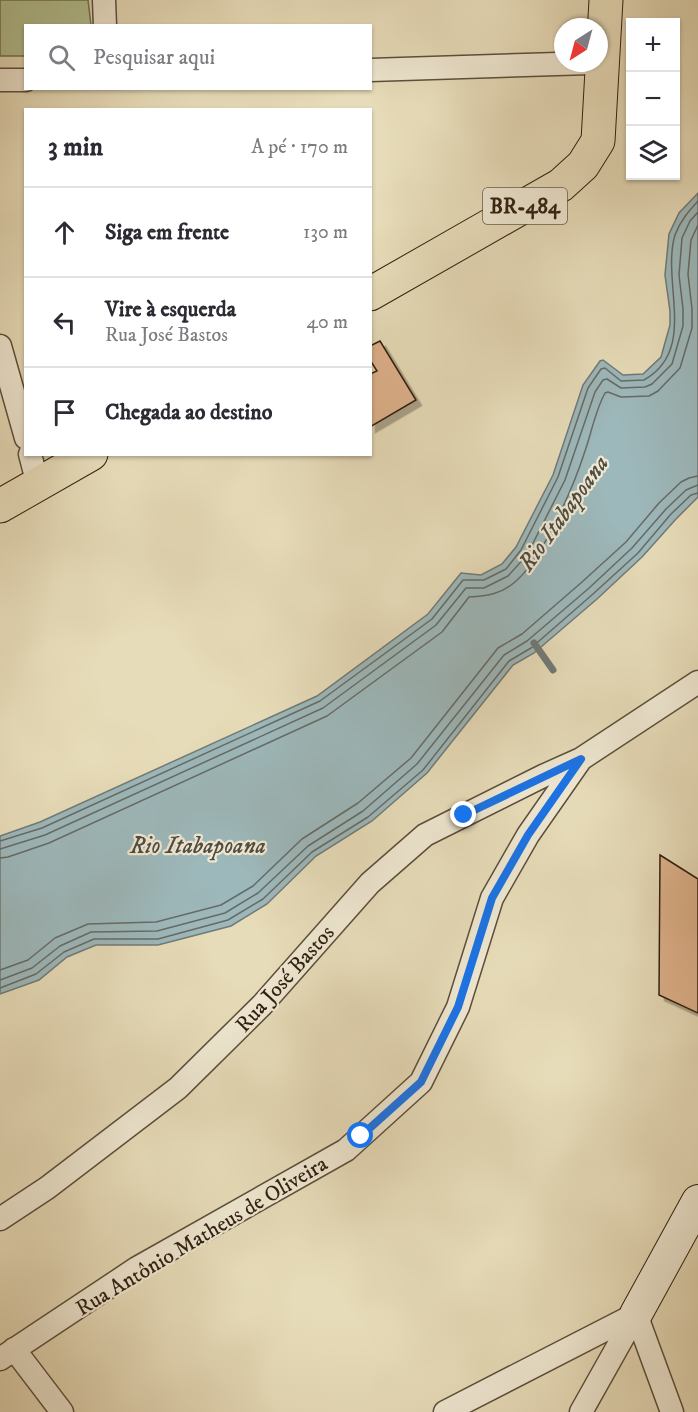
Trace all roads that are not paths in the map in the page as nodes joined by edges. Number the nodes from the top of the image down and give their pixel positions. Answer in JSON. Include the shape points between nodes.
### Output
{"nodes":[{"id":1,"x":104,"y":0,"type":"edge"},
{"id":2,"x":606,"y":0,"type":"edge"},
{"id":3,"x":604,"y":18,"type":"edge"},
{"id":4,"x":105,"y":24,"type":"edge"},
{"id":5,"x":554,"y":64,"type":"edge"},
{"id":6,"x":372,"y":70,"type":"edge"},
{"id":7,"x":598,"y":72,"type":"edge"},
{"id":8,"x":0,"y":80,"type":"edge"},
{"id":9,"x":24,"y":80,"type":"edge"},
{"id":10,"x":372,"y":293,"type":"edge"},
{"id":11,"x":0,"y":346,"type":"edge"},
{"id":12,"x":24,"y":431,"type":"edge"},
{"id":13,"x":84,"y":456,"type":"edge"},
{"id":14,"x":34,"y":470,"type":"edge"},
{"id":15,"x":0,"y":506,"type":"edge"},
{"id":16,"x":698,"y":683,"type":"edge"},
{"id":17,"x":581,"y":759,"type":"junction"},
{"id":18,"x":698,"y":1201,"type":"edge"},
{"id":19,"x":0,"y":1220,"type":"edge"},
{"id":20,"x":636,"y":1314,"type":"junction"},
{"id":21,"x":7,"y":1354,"type":"edge"},
{"id":22,"x":62,"y":1412,"type":"edge"},
{"id":23,"x":445,"y":1412,"type":"edge"},
{"id":24,"x":581,"y":1412,"type":"edge"},
{"id":25,"x":672,"y":1412,"type":"edge"}],
"edges":[{"from":1,"to":4,"type":"street"},
{"from":2,"to":3,"type":"main road","number":"BR-484"},
{"from":5,"to":6,"type":"street"},
{"from":7,"to":10,"type":"main road","number":"BR-484","via":[[598,141],[583,165],[561,185]]},
{"from":8,"to":9,"type":"street"},
{"from":11,"to":12,"type":"street"},
{"from":13,"to":14,"type":"main road"},
{"from":14,"to":15,"type":"main road"},
{"from":16,"to":17,"type":"street","name":"Rua José Bastos"},
{"from":17,"to":19,"type":"street","name":"Rua José Bastos","via":[[425,835],[370,883],[262,1005],[178,1088]]},
{"from":17,"to":21,"type":"street","name":"Rua Antônio Matheus de Oliveira","via":[[528,835],[492,898],[458,1007],[421,1082],[346,1150],[138,1268]]},
{"from":18,"to":20,"type":"street"},
{"from":20,"to":23,"type":"street"},
{"from":20,"to":24,"type":"street"},
{"from":20,"to":25,"type":"street"},
{"from":21,"to":22,"type":"street"}]}
